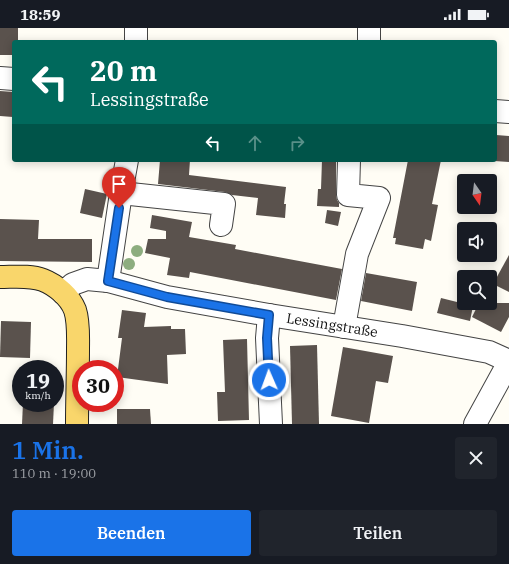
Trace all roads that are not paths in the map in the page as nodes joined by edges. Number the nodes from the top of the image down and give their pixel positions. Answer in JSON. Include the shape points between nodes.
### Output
{"nodes":[{"id":1,"x":136,"y":28,"type":"edge"},
{"id":2,"x":370,"y":28,"type":"edge"},
{"id":3,"x":136,"y":40,"type":"edge"},
{"id":4,"x":369,"y":40,"type":"edge"},
{"id":5,"x":0,"y":78,"type":"edge"},
{"id":6,"x":12,"y":79,"type":"edge"},
{"id":7,"x":497,"y":111,"type":"edge"},
{"id":8,"x":509,"y":112,"type":"edge"},
{"id":9,"x":127,"y":162,"type":"edge"},
{"id":10,"x":349,"y":162,"type":"edge"},
{"id":11,"x":121,"y":193,"type":"junction"},
{"id":12,"x":221,"y":225,"type":"dead end"},
{"id":13,"x":0,"y":276,"type":"edge"},
{"id":14,"x":108,"y":281,"type":"junction"},
{"id":15,"x":63,"y":293,"type":"junction"},
{"id":16,"x":269,"y":315,"type":"junction"},
{"id":17,"x":344,"y":328,"type":"junction"},
{"id":18,"x":509,"y":362,"type":"edge"},
{"id":19,"x":77,"y":424,"type":"edge"},
{"id":20,"x":271,"y":424,"type":"edge"},
{"id":21,"x":475,"y":424,"type":"edge"}],
"edges":[{"from":1,"to":3,"type":"street"},
{"from":2,"to":4,"type":"street"},
{"from":5,"to":6,"type":"street"},
{"from":7,"to":8,"type":"street"},
{"from":9,"to":11,"type":"street"},
{"from":10,"to":17,"type":"street","via":[[348,195],[379,198],[357,254]]},
{"from":11,"to":12,"type":"street","via":[[224,204]]},
{"from":11,"to":14,"type":"street"},
{"from":13,"to":15,"type":"main road","via":[[41,279]]},
{"from":14,"to":15,"type":"street","name":"Lessingstraße","via":[[86,279],[73,284]]},
{"from":14,"to":16,"type":"street","name":"Lessingstraße","via":[[167,297]]},
{"from":15,"to":19,"type":"main road","via":[[75,309],[77,317]]},
{"from":16,"to":17,"type":"street","name":"Lessingstraße"},
{"from":16,"to":20,"type":"street","via":[[267,338]]},
{"from":17,"to":18,"type":"street","name":"Lessingstraße","via":[[489,352]]},
{"from":18,"to":21,"type":"street"}]}
